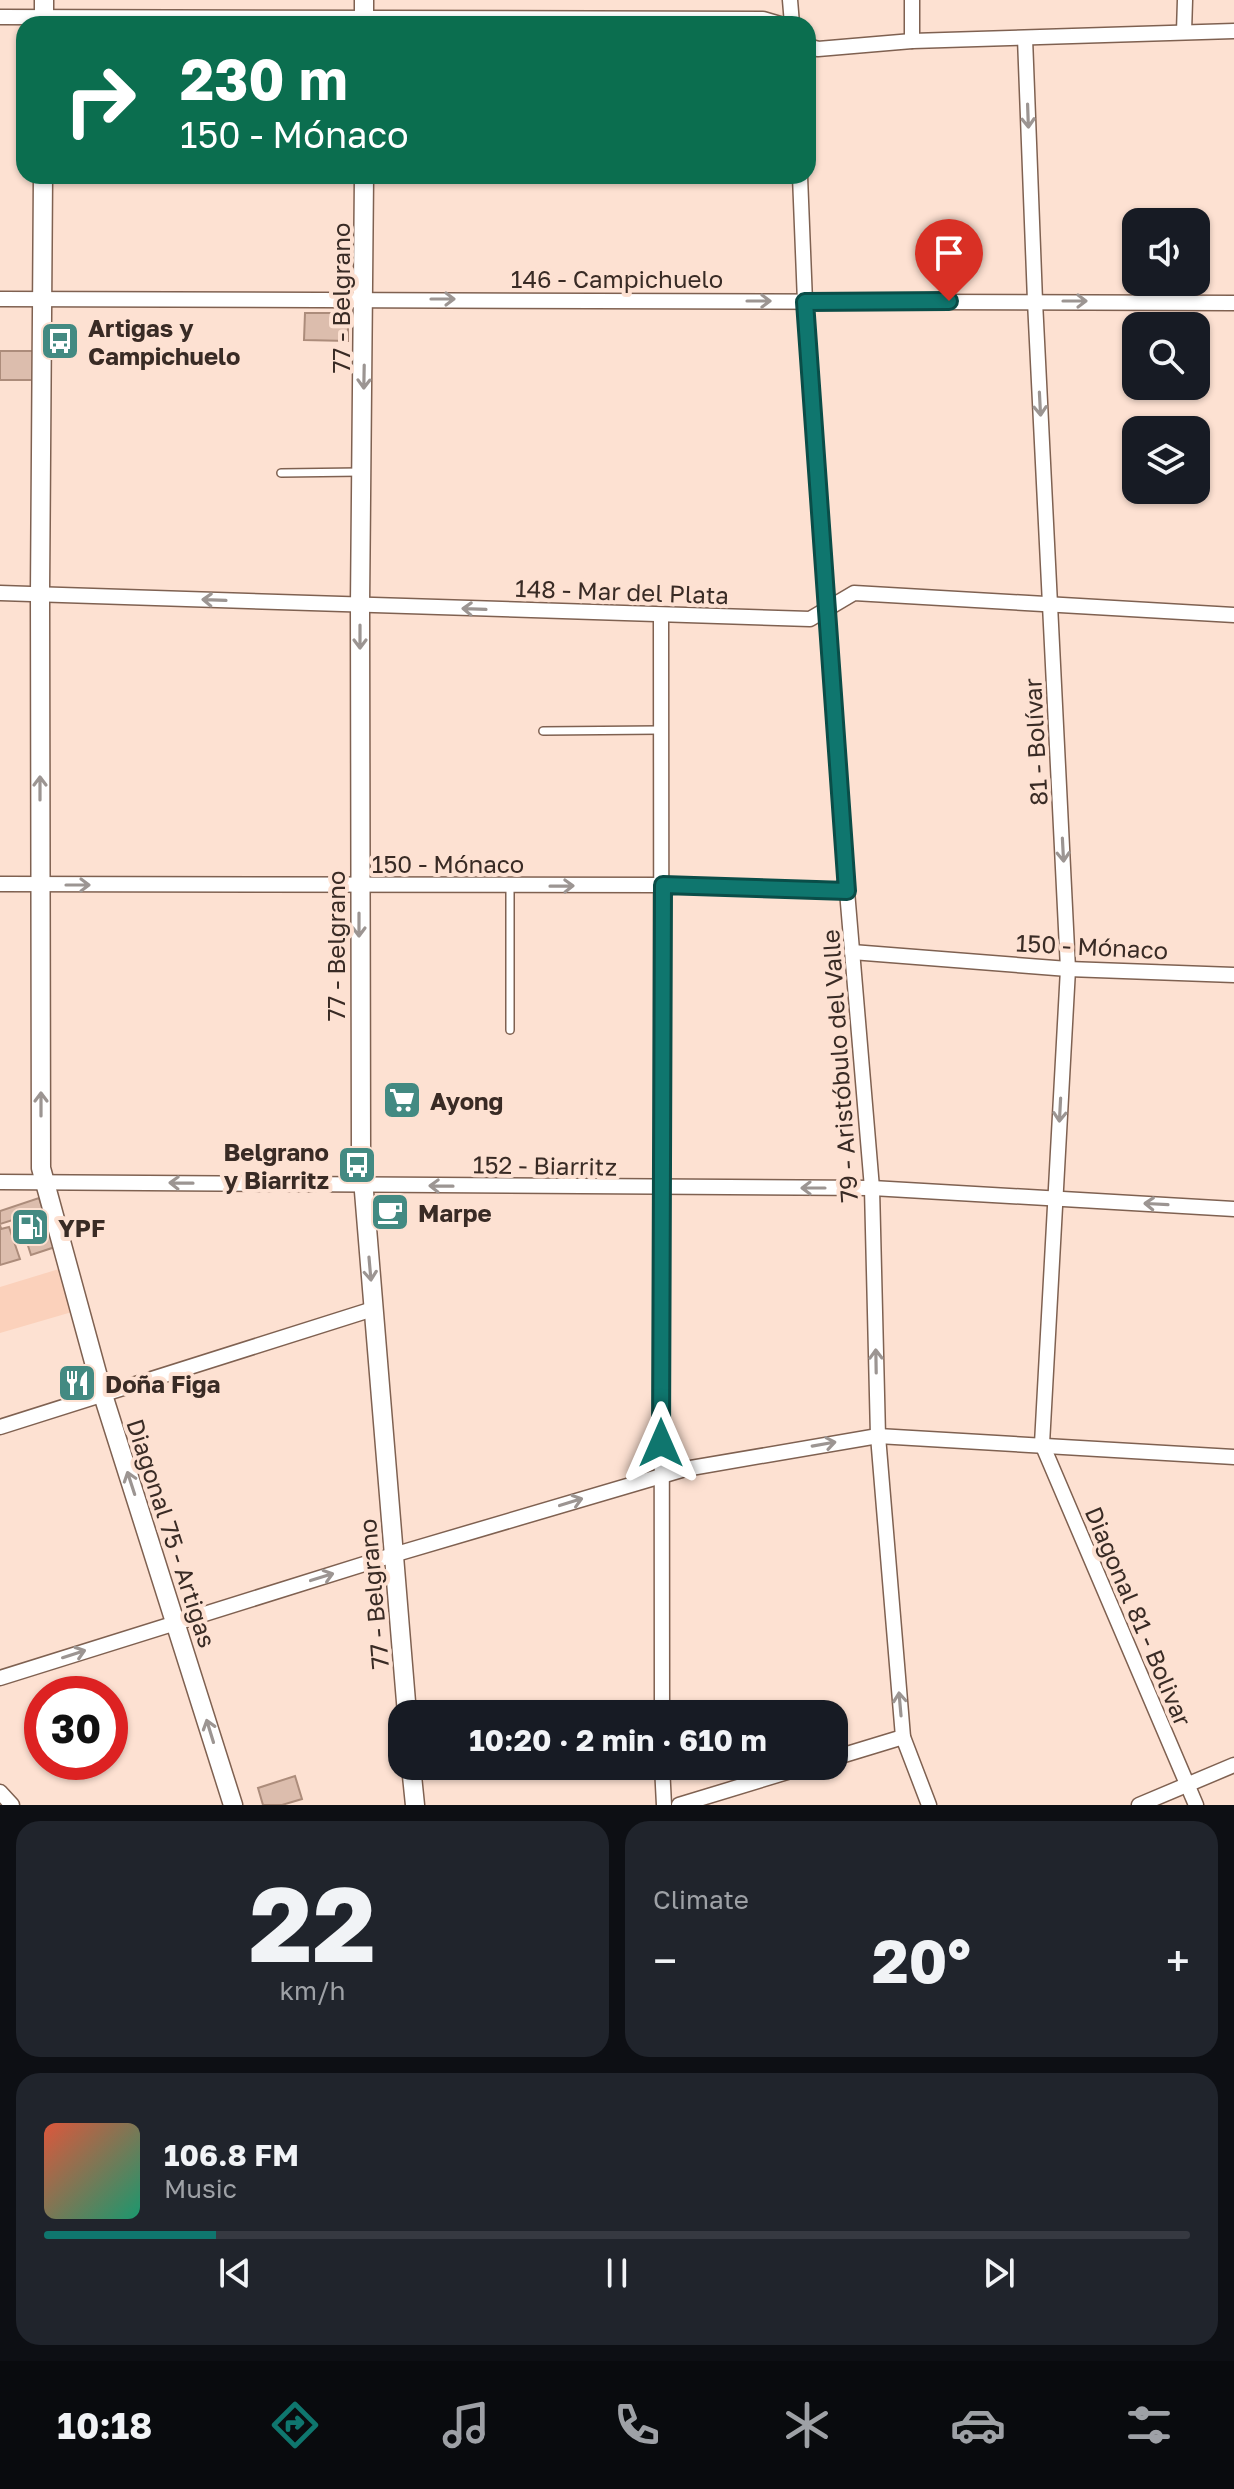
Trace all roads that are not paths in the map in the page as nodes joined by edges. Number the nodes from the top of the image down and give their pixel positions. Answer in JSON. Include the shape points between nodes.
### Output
{"nodes":[{"id":1,"x":912,"y":0,"type":"edge"},
{"id":2,"x":1185,"y":0,"type":"edge"},
{"id":3,"x":44,"y":14,"type":"edge"},
{"id":4,"x":364,"y":14,"type":"edge"},
{"id":5,"x":524,"y":16,"type":"edge"},
{"id":6,"x":0,"y":17,"type":"edge"},
{"id":7,"x":1234,"y":31,"type":"edge"},
{"id":8,"x":1184,"y":32,"type":"junction"},
{"id":9,"x":1025,"y":38,"type":"junction"},
{"id":10,"x":912,"y":41,"type":"junction"},
{"id":11,"x":816,"y":48,"type":"edge"},
{"id":12,"x":43,"y":184,"type":"edge"},
{"id":13,"x":364,"y":184,"type":"edge"},
{"id":14,"x":800,"y":184,"type":"edge"},
{"id":15,"x":0,"y":299,"type":"edge"},
{"id":16,"x":43,"y":299,"type":"junction"},
{"id":17,"x":365,"y":299,"type":"junction"},
{"id":18,"x":1035,"y":301,"type":"junction"},
{"id":19,"x":805,"y":302,"type":"junction"},
{"id":20,"x":1234,"y":303,"type":"edge"},
{"id":21,"x":363,"y":471,"type":"junction"},
{"id":22,"x":281,"y":473,"type":"dead end"},
{"id":23,"x":0,"y":593,"type":"edge"},
{"id":24,"x":40,"y":593,"type":"junction"},
{"id":25,"x":1051,"y":604,"type":"junction"},
{"id":26,"x":360,"y":605,"type":"junction"},
{"id":27,"x":828,"y":609,"type":"junction"},
{"id":28,"x":661,"y":615,"type":"junction"},
{"id":29,"x":1234,"y":615,"type":"edge"},
{"id":30,"x":662,"y":730,"type":"junction"},
{"id":31,"x":543,"y":731,"type":"dead end"},
{"id":32,"x":0,"y":884,"type":"edge"},
{"id":33,"x":41,"y":885,"type":"junction"},
{"id":34,"x":359,"y":885,"type":"junction"},
{"id":35,"x":663,"y":885,"type":"junction"},
{"id":36,"x":510,"y":886,"type":"junction"},
{"id":37,"x":847,"y":891,"type":"junction"},
{"id":38,"x":852,"y":952,"type":"junction"},
{"id":39,"x":1068,"y":969,"type":"junction"},
{"id":40,"x":1234,"y":975,"type":"edge"},
{"id":41,"x":510,"y":1030,"type":"dead end"},
{"id":42,"x":0,"y":1182,"type":"edge"},
{"id":43,"x":44,"y":1182,"type":"junction"},
{"id":44,"x":362,"y":1185,"type":"junction"},
{"id":45,"x":663,"y":1188,"type":"junction"},
{"id":46,"x":872,"y":1188,"type":"junction"},
{"id":47,"x":1055,"y":1199,"type":"junction"},
{"id":48,"x":1234,"y":1209,"type":"edge"},
{"id":49,"x":373,"y":1309,"type":"junction"},
{"id":50,"x":103,"y":1395,"type":"junction"},
{"id":51,"x":0,"y":1427,"type":"edge"},
{"id":52,"x":878,"y":1436,"type":"junction"},
{"id":53,"x":1042,"y":1444,"type":"junction"},
{"id":54,"x":1234,"y":1457,"type":"edge"},
{"id":55,"x":661,"y":1475,"type":"junction"},
{"id":56,"x":393,"y":1555,"type":"junction"},
{"id":57,"x":176,"y":1622,"type":"junction"},
{"id":58,"x":0,"y":1678,"type":"edge"},
{"id":59,"x":406,"y":1700,"type":"edge"},
{"id":60,"x":662,"y":1700,"type":"edge"},
{"id":61,"x":903,"y":1737,"type":"junction"},
{"id":62,"x":848,"y":1754,"type":"edge"},
{"id":63,"x":1234,"y":1765,"type":"edge"},
{"id":64,"x":412,"y":1780,"type":"edge"},
{"id":65,"x":663,"y":1780,"type":"edge"},
{"id":66,"x":761,"y":1780,"type":"edge"},
{"id":67,"x":1187,"y":1785,"type":"junction"},
{"id":68,"x":0,"y":1792,"type":"edge"},
{"id":69,"x":12,"y":1805,"type":"edge"},
{"id":70,"x":233,"y":1805,"type":"edge"},
{"id":71,"x":415,"y":1805,"type":"edge"},
{"id":72,"x":664,"y":1805,"type":"edge"},
{"id":73,"x":679,"y":1805,"type":"edge"},
{"id":74,"x":929,"y":1805,"type":"edge"},
{"id":75,"x":1139,"y":1805,"type":"edge"},
{"id":76,"x":1196,"y":1805,"type":"edge"}],
"edges":[{"from":1,"to":10,"type":"street"},
{"from":2,"to":8,"type":"street"},
{"from":3,"to":4,"type":"street"},
{"from":3,"to":6,"type":"street"},
{"from":4,"to":5,"type":"street"},
{"from":7,"to":8,"type":"street"},
{"from":8,"to":9,"type":"street"},
{"from":9,"to":10,"type":"street"},
{"from":9,"to":18,"type":"street","name":"81 - Bolívar","one_way":true},
{"from":10,"to":11,"type":"street"},
{"from":12,"to":16,"type":"street","name":"Diagonal 75 - Artigas"},
{"from":13,"to":17,"type":"street","name":"77 - Belgrano"},
{"from":14,"to":19,"type":"street","name":"79 - Aristóbulo del Valle"},
{"from":15,"to":16,"type":"street","name":"146 - Campichuelo"},
{"from":16,"to":17,"type":"street","name":"146 - Campichuelo"},
{"from":16,"to":24,"type":"street","name":"Diagonal 75 - Artigas"},
{"from":17,"to":19,"type":"street","name":"146 - Campichuelo","one_way":true},
{"from":17,"to":21,"type":"street","name":"77 - Belgrano","one_way":true},
{"from":18,"to":19,"type":"street","name":"146 - Campichuelo"},
{"from":18,"to":20,"type":"street","name":"146 - Campichuelo","one_way":true},
{"from":18,"to":25,"type":"street","name":"81 - Bolívar","one_way":true},
{"from":19,"to":27,"type":"street","name":"79 - Aristóbulo del Valle"},
{"from":21,"to":22,"type":"lane"},
{"from":21,"to":26,"type":"street","name":"77 - Belgrano"},
{"from":23,"to":24,"type":"street","name":"148 - Mar del Plata"},
{"from":26,"to":24,"type":"street","name":"148 - Mar del Plata","one_way":true},
{"from":33,"to":24,"type":"street","name":"Diagonal 75 - Artigas","one_way":true},
{"from":25,"to":27,"type":"street","name":"148 - Mar del Plata","via":[[854,593]]},
{"from":25,"to":29,"type":"street","name":"148 - Mar del Plata"},
{"from":25,"to":39,"type":"street","name":"81 - Bolívar","one_way":true},
{"from":28,"to":26,"type":"street","name":"148 - Mar del Plata","one_way":true},
{"from":26,"to":34,"type":"street","name":"77 - Belgrano","one_way":true},
{"from":27,"to":28,"type":"street","name":"148 - Mar del Plata","via":[[810,619]]},
{"from":27,"to":37,"type":"street","name":"79 - Aristóbulo del Valle"},
{"from":28,"to":30,"type":"street"},
{"from":30,"to":31,"type":"lane"},
{"from":30,"to":35,"type":"street"},
{"from":32,"to":33,"type":"street","name":"150 - Mónaco"},
{"from":33,"to":34,"type":"street","name":"150 - Mónaco","one_way":true},
{"from":43,"to":33,"type":"street","name":"Diagonal 75 - Artigas","one_way":true},
{"from":34,"to":36,"type":"street","name":"150 - Mónaco"},
{"from":34,"to":44,"type":"street","name":"77 - Belgrano","one_way":true},
{"from":36,"to":35,"type":"street","name":"150 - Mónaco","one_way":true},
{"from":35,"to":37,"type":"street","name":"150 - Mónaco"},
{"from":35,"to":45,"type":"street"},
{"from":36,"to":41,"type":"lane"},
{"from":37,"to":38,"type":"street","name":"79 - Aristóbulo del Valle"},
{"from":38,"to":39,"type":"street","name":"150 - Mónaco"},
{"from":38,"to":46,"type":"street","name":"79 - Aristóbulo del Valle"},
{"from":39,"to":40,"type":"street","name":"150 - Mónaco"},
{"from":39,"to":47,"type":"street","name":"81 - Bolívar","one_way":true},
{"from":42,"to":43,"type":"street","name":"152 - Biarritz"},
{"from":44,"to":43,"type":"street","name":"152 - Biarritz","one_way":true},
{"from":43,"to":50,"type":"street","name":"Diagonal 75 - Artigas"},
{"from":45,"to":44,"type":"street","name":"152 - Biarritz","one_way":true},
{"from":44,"to":49,"type":"street","name":"77 - Belgrano","one_way":true},
{"from":46,"to":45,"type":"street","name":"152 - Biarritz","one_way":true},
{"from":45,"to":55,"type":"street"},
{"from":46,"to":47,"type":"street","name":"152 - Biarritz"},
{"from":52,"to":46,"type":"street","name":"79 - Aristóbulo del Valle","one_way":true},
{"from":48,"to":47,"type":"street","name":"152 - Biarritz","one_way":true},
{"from":47,"to":53,"type":"street","name":"81 - Bolívar"},
{"from":49,"to":50,"type":"street"},
{"from":49,"to":56,"type":"street","name":"77 - Belgrano"},
{"from":50,"to":51,"type":"street"},
{"from":57,"to":50,"type":"street","name":"Diagonal 75 - Artigas","one_way":true},
{"from":52,"to":53,"type":"street"},
{"from":55,"to":52,"type":"street","one_way":true},
{"from":61,"to":52,"type":"street","name":"79 - Aristóbulo del Valle","one_way":true},
{"from":53,"to":54,"type":"street"},
{"from":53,"to":67,"type":"street","name":"Diagonal 81 - Bolivar"},
{"from":56,"to":55,"type":"street","one_way":true},
{"from":55,"to":60,"type":"street"},
{"from":57,"to":56,"type":"street","one_way":true},
{"from":56,"to":59,"type":"street","name":"77 - Belgrano"},
{"from":58,"to":57,"type":"street","one_way":true},
{"from":70,"to":57,"type":"street","name":"Diagonal 75 - Artigas","one_way":true},
{"from":61,"to":62,"type":"street"},
{"from":61,"to":74,"type":"street","name":"79 - Aristóbulo del Valle"},
{"from":63,"to":67,"type":"street"},
{"from":64,"to":71,"type":"street"},
{"from":65,"to":72,"type":"street"},
{"from":66,"to":73,"type":"street"},
{"from":67,"to":75,"type":"street"},
{"from":67,"to":76,"type":"street","name":"Diagonal 81 - Bolivar"},
{"from":68,"to":69,"type":"street"}]}
